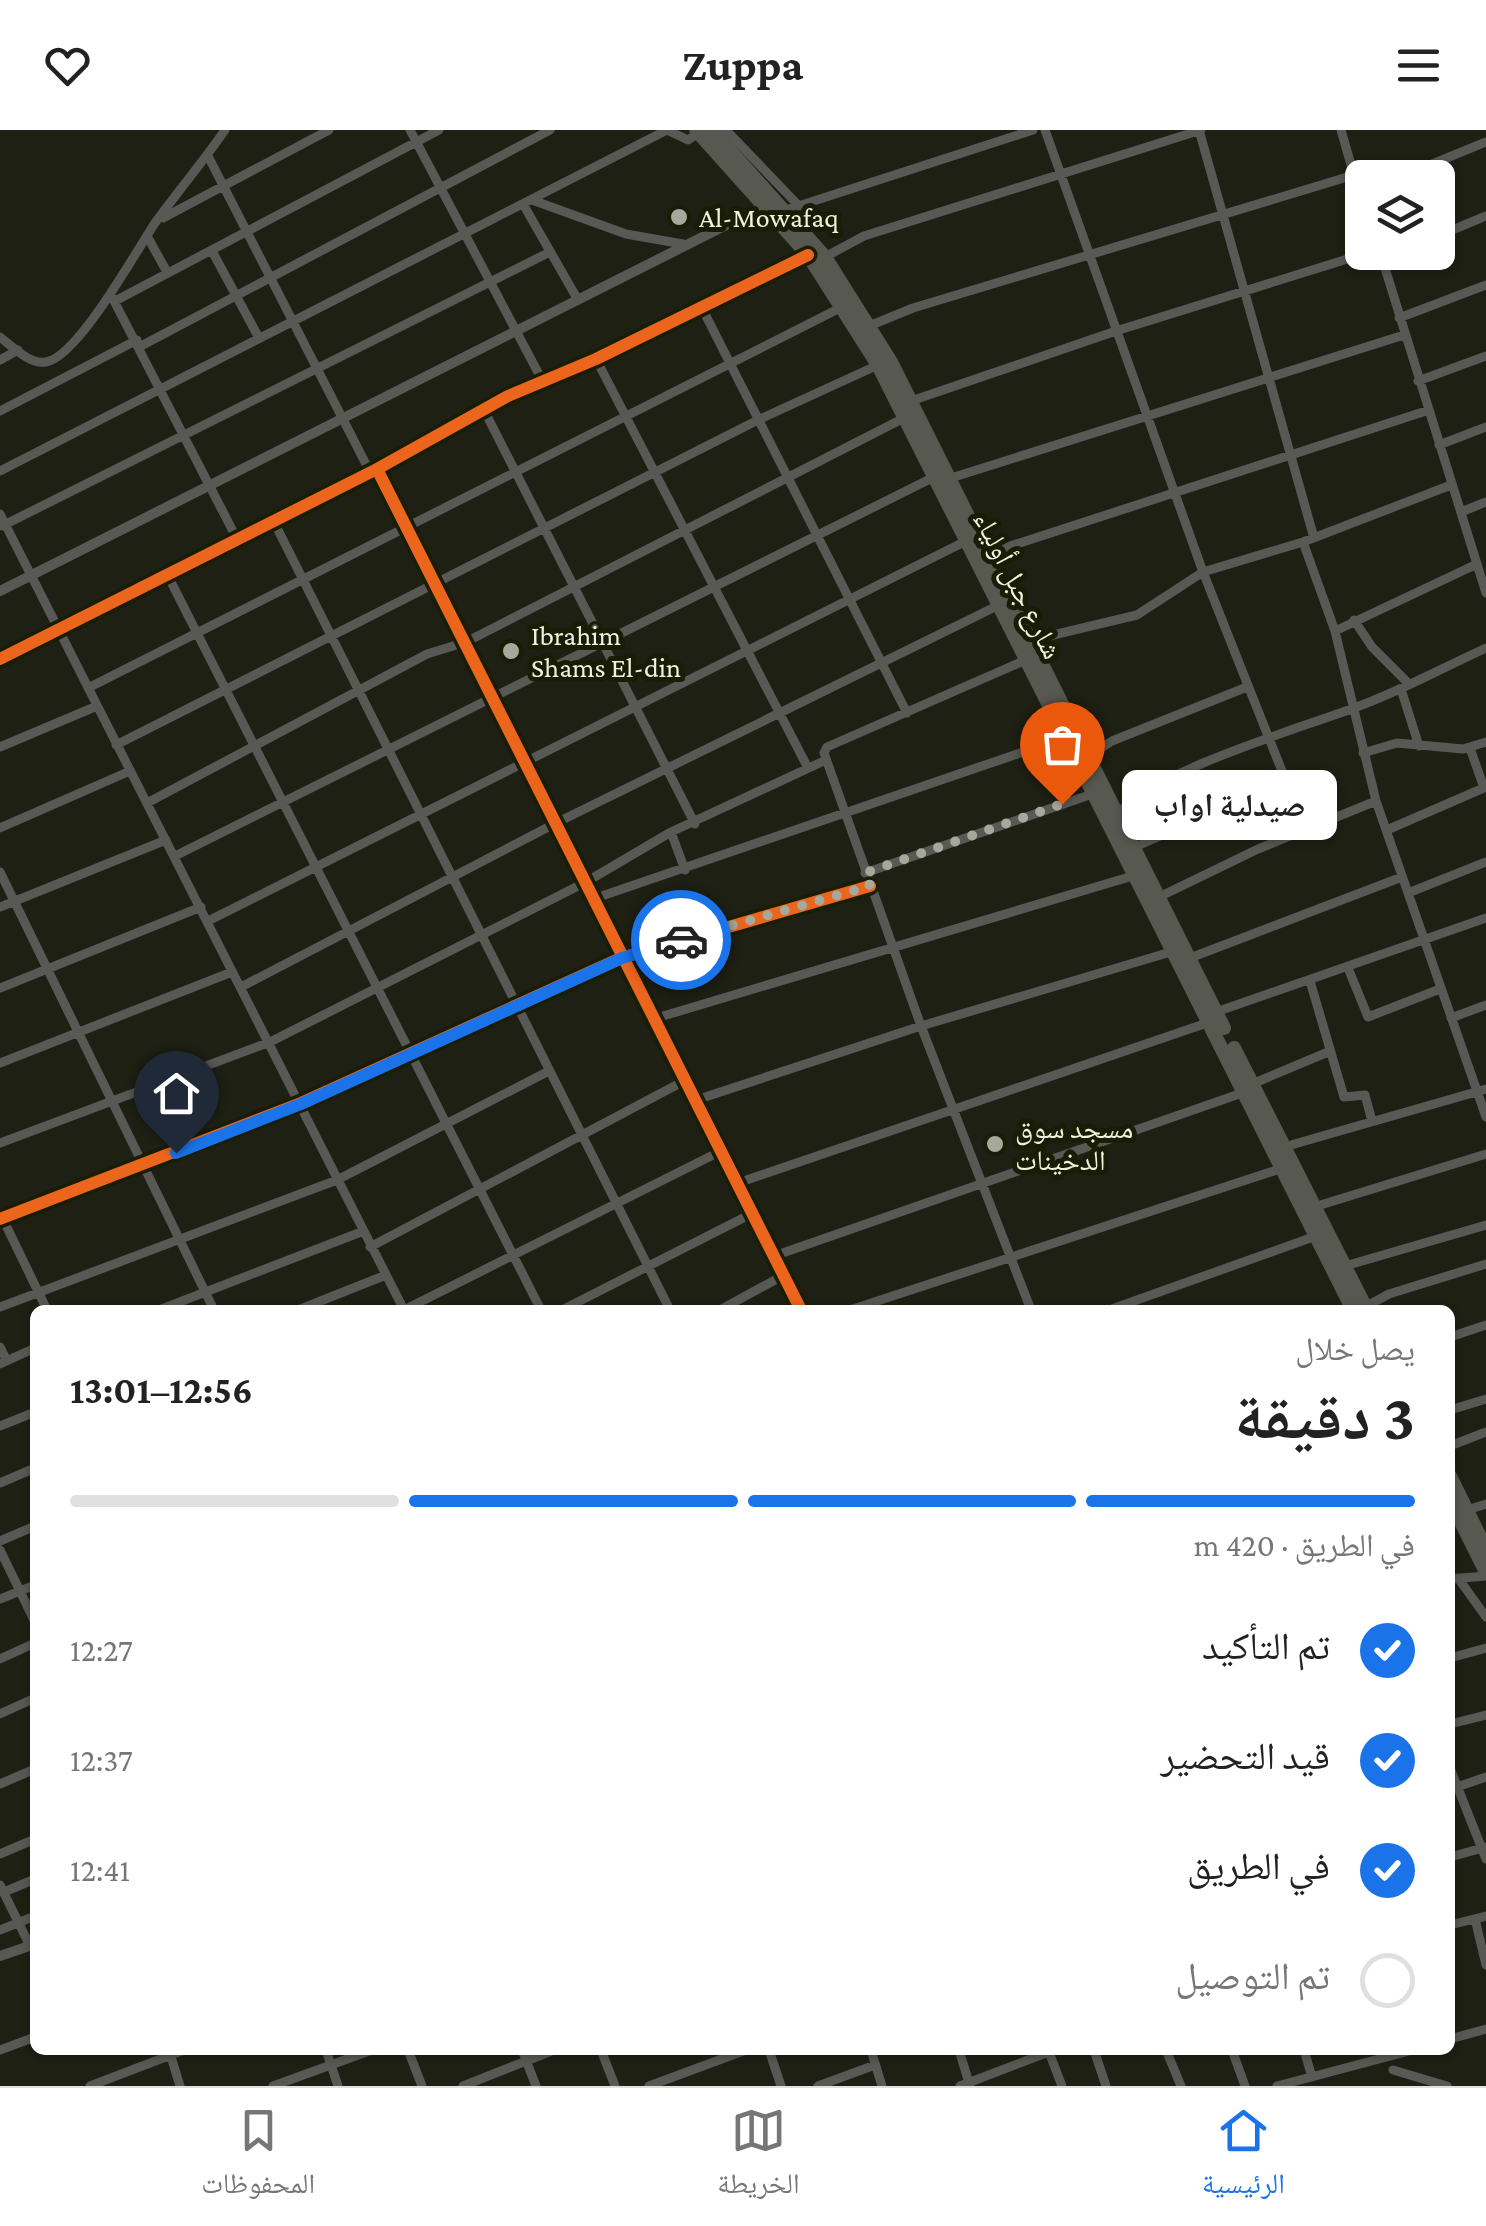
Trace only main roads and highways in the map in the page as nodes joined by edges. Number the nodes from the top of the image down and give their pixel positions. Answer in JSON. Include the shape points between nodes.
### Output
{"nodes":[{"id":1,"x":703,"y":131,"type":"edge"},
{"id":2,"x":782,"y":205,"type":"junction"},
{"id":3,"x":974,"y":538,"type":"junction"},
{"id":4,"x":1166,"y":922,"type":"junction"},
{"id":5,"x":1213,"y":1017,"type":"junction"},
{"id":6,"x":1249,"y":1088,"type":"junction"},
{"id":7,"x":1359,"y":1305,"type":"edge"},
{"id":8,"x":1360,"y":1305,"type":"edge"},
{"id":9,"x":1455,"y":1487,"type":"edge"},
{"id":10,"x":1455,"y":1510,"type":"edge"},
{"id":11,"x":1486,"y":1549,"type":"edge"},
{"id":12,"x":1486,"y":1574,"type":"edge"}],
"edges":[{"from":1,"to":2,"type":"main road","name":"شارع جبل أولياء"},
{"from":2,"to":3,"type":"main road","name":"شارع جبل أولياء"},
{"from":2,"to":3,"type":"main road","name":"شارع جبل أولياء","via":[[869,326],[952,478]]},
{"from":3,"to":4,"type":"main road","name":"شارع جبل أولياء","via":[[999,605],[1136,876]]},
{"from":3,"to":4,"type":"main road","name":"شارع جبل أولياء","via":[[989,553]]},
{"from":4,"to":5,"type":"main road","name":"شارع جبل أولياء","via":[[1190,958]]},
{"from":4,"to":5,"type":"main road","name":"شارع جبل أولياء","via":[[1174,951]]},
{"from":5,"to":6,"type":"main road","name":"شارع جبل أولياء"},
{"from":6,"to":7,"type":"main road","name":"شارع جبل أولياء","via":[[1316,1236]]},
{"from":6,"to":8,"type":"main road","name":"شارع جبل أولياء"},
{"from":9,"to":11,"type":"main road"},
{"from":10,"to":12,"type":"main road"}]}
